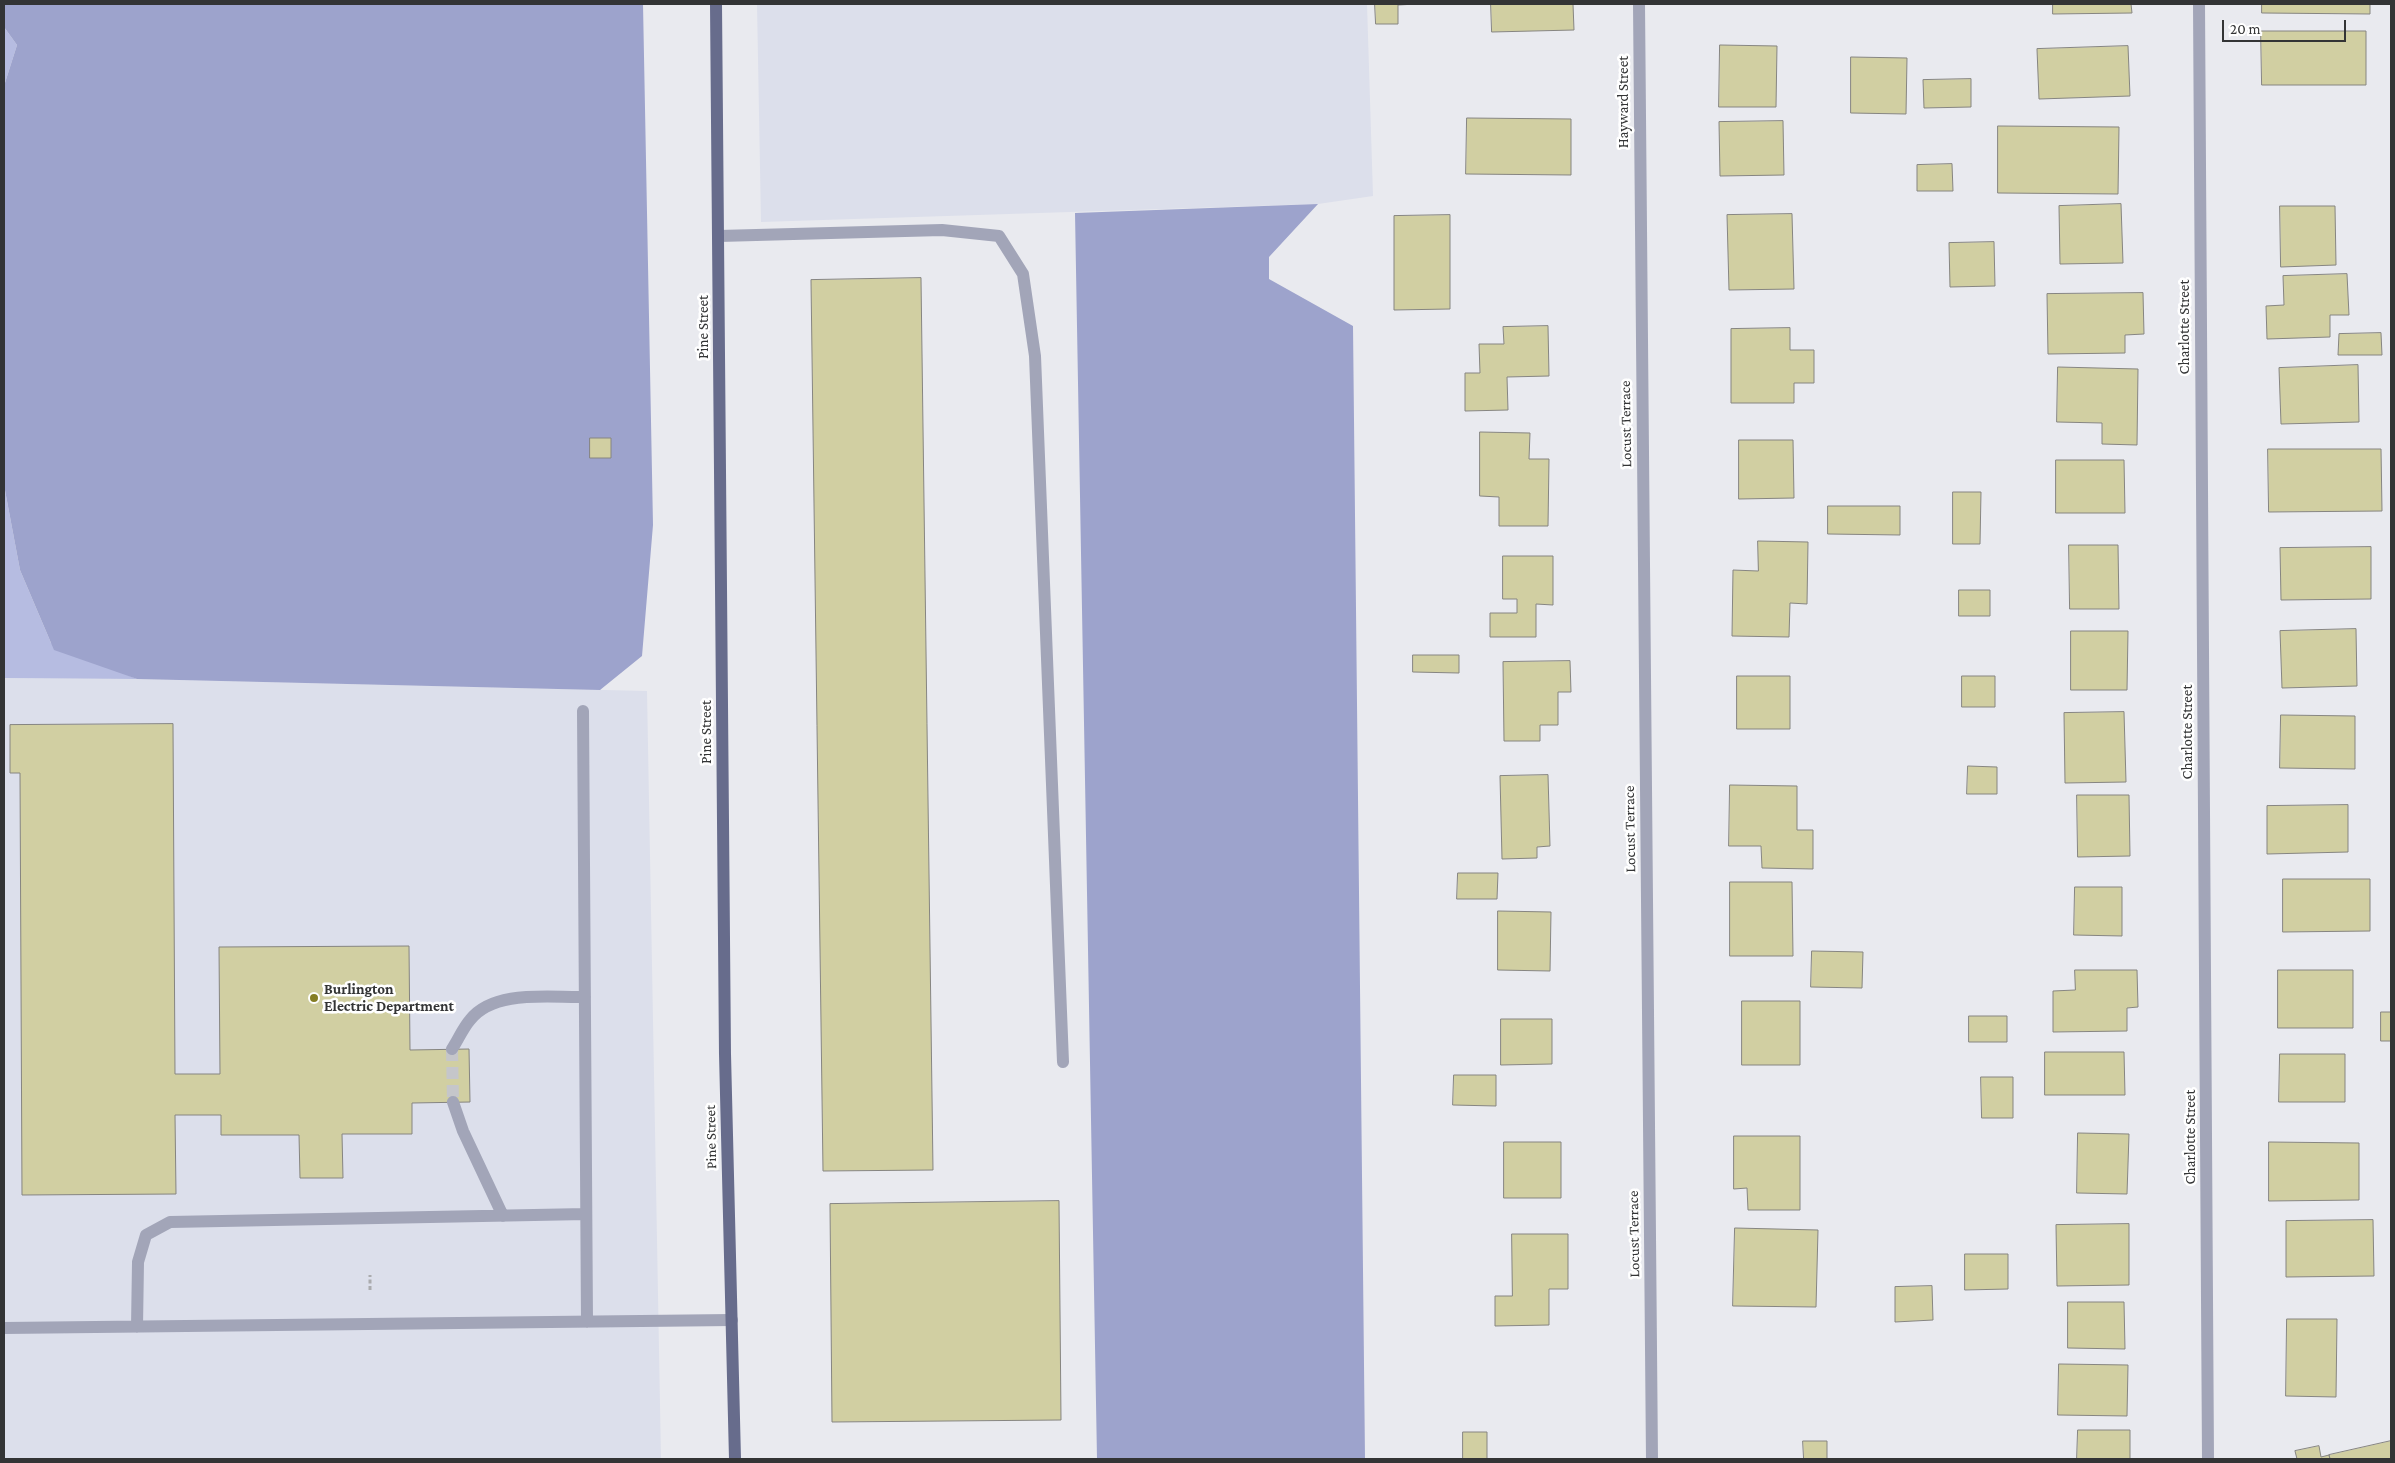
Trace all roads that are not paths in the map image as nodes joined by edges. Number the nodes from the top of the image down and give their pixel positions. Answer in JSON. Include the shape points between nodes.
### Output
{"nodes":[{"id":1,"x":716,"y":4,"type":"edge"},
{"id":2,"x":1639,"y":4,"type":"edge"},
{"id":3,"x":2198,"y":4,"type":"edge"},
{"id":4,"x":1640,"y":199,"type":"joint"},
{"id":5,"x":719,"y":236,"type":"junction"},
{"id":6,"x":583,"y":711,"type":"dead end"},
{"id":7,"x":585,"y":997,"type":"junction"},
{"id":8,"x":452,"y":1049,"type":"tunnel mouth"},
{"id":9,"x":1063,"y":1062,"type":"dead end"},
{"id":10,"x":453,"y":1102,"type":"tunnel mouth"},
{"id":11,"x":586,"y":1214,"type":"junction"},
{"id":12,"x":503,"y":1216,"type":"junction"},
{"id":13,"x":732,"y":1320,"type":"junction"},
{"id":14,"x":587,"y":1322,"type":"junction"},
{"id":15,"x":137,"y":1327,"type":"junction"},
{"id":16,"x":4,"y":1328,"type":"edge"},
{"id":17,"x":735,"y":1459,"type":"edge"},
{"id":18,"x":1652,"y":1459,"type":"edge"},
{"id":19,"x":2208,"y":1459,"type":"edge"}],
"edges":[{"from":1,"to":5,"type":"main road","name":"Pine Street"},
{"from":2,"to":4,"type":"street","name":"Hayward Street"},
{"from":3,"to":19,"type":"street","name":"Charlotte Street"},
{"from":4,"to":18,"type":"street","name":"Locust Terrace"},
{"from":5,"to":9,"type":"street","via":[[942,230],[999,236],[1023,274],[1035,356]]},
{"from":5,"to":13,"type":"main road","name":"Pine Street","via":[[725,1044]]},
{"from":6,"to":7,"type":"street"},
{"from":7,"to":8,"type":"street","via":[[511,999],[489,1005],[471,1018]]},
{"from":7,"to":11,"type":"street"},
{"from":10,"to":12,"type":"street"},
{"from":11,"to":12,"type":"street"},
{"from":11,"to":14,"type":"street"},
{"from":12,"to":15,"type":"street","via":[[170,1222],[146,1235],[138,1262]]},
{"from":13,"to":14,"type":"street"},
{"from":13,"to":17,"type":"main road","name":"Pine Street"},
{"from":14,"to":15,"type":"street"},
{"from":15,"to":16,"type":"street"}]}
